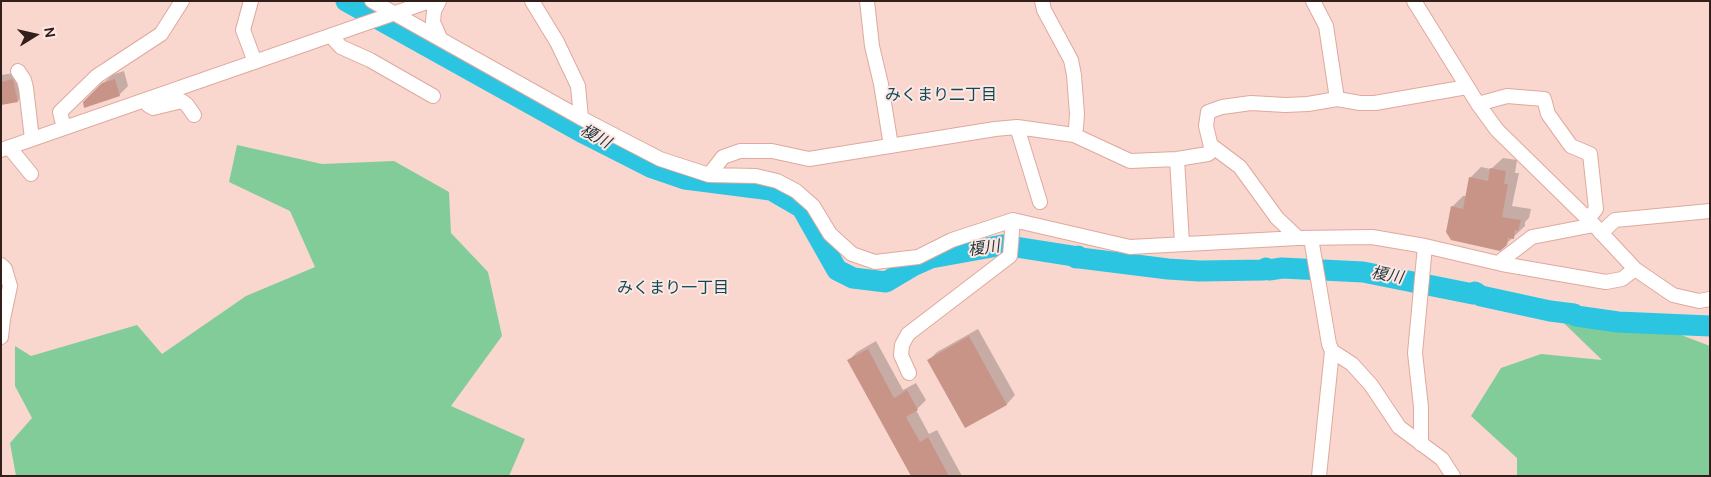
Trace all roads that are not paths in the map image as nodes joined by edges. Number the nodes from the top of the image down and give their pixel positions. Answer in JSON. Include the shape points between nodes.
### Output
{"nodes":[{"id":1,"x":182,"y":1,"type":"edge"},
{"id":2,"x":251,"y":1,"type":"edge"},
{"id":3,"x":372,"y":1,"type":"edge"},
{"id":4,"x":430,"y":1,"type":"edge"},
{"id":5,"x":439,"y":1,"type":"edge"},
{"id":6,"x":532,"y":1,"type":"edge"},
{"id":7,"x":867,"y":1,"type":"edge"},
{"id":8,"x":1042,"y":1,"type":"edge"},
{"id":9,"x":1313,"y":1,"type":"edge"},
{"id":10,"x":1414,"y":1,"type":"edge"},
{"id":11,"x":391,"y":14,"type":"junction"},
{"id":12,"x":332,"y":36,"type":"junction"},
{"id":13,"x":440,"y":38,"type":"junction"},
{"id":14,"x":255,"y":62,"type":"junction"},
{"id":15,"x":18,"y":70,"type":"dead end"},
{"id":16,"x":1467,"y":87,"type":"junction"},
{"id":17,"x":433,"y":96,"type":"dead end"},
{"id":18,"x":1337,"y":99,"type":"junction"},
{"id":19,"x":146,"y":100,"type":"junction"},
{"id":20,"x":1478,"y":104,"type":"junction"},
{"id":21,"x":194,"y":115,"type":"dead end"},
{"id":22,"x":581,"y":118,"type":"junction"},
{"id":23,"x":1017,"y":126,"type":"junction"},
{"id":24,"x":64,"y":128,"type":"junction"},
{"id":25,"x":1074,"y":135,"type":"junction"},
{"id":26,"x":32,"y":139,"type":"junction"},
{"id":27,"x":891,"y":146,"type":"junction"},
{"id":28,"x":1212,"y":146,"type":"junction"},
{"id":29,"x":5,"y":148,"type":"edge"},
{"id":30,"x":1177,"y":160,"type":"junction"},
{"id":31,"x":31,"y":174,"type":"dead end"},
{"id":32,"x":709,"y":175,"type":"junction"},
{"id":33,"x":1040,"y":202,"type":"dead end"},
{"id":34,"x":1710,"y":211,"type":"edge"},
{"id":35,"x":1013,"y":220,"type":"junction"},
{"id":36,"x":1594,"y":226,"type":"junction"},
{"id":37,"x":1304,"y":238,"type":"junction"},
{"id":38,"x":1182,"y":243,"type":"junction"},
{"id":39,"x":1425,"y":246,"type":"junction"},
{"id":40,"x":1502,"y":264,"type":"junction"},
{"id":41,"x":1,"y":265,"type":"edge"},
{"id":42,"x":1636,"y":270,"type":"junction"},
{"id":43,"x":1710,"y":299,"type":"edge"},
{"id":44,"x":1,"y":337,"type":"edge"},
{"id":45,"x":1332,"y":351,"type":"junction"},
{"id":46,"x":909,"y":373,"type":"dead end"},
{"id":47,"x":1421,"y":444,"type":"junction"},
{"id":48,"x":1319,"y":476,"type":"edge"},
{"id":49,"x":1453,"y":476,"type":"edge"}],
"edges":[{"from":1,"to":24,"type":"street","via":[[161,34],[97,76],[60,112]]},
{"from":2,"to":14,"type":"street","via":[[243,30]]},
{"from":3,"to":11,"type":"street"},
{"from":4,"to":11,"type":"street"},
{"from":5,"to":13,"type":"street","via":[[433,22]]},
{"from":6,"to":22,"type":"street","via":[[578,86]]},
{"from":7,"to":27,"type":"street"},
{"from":8,"to":25,"type":"street","via":[[1071,60],[1077,105]]},
{"from":9,"to":18,"type":"street","via":[[1326,26]]},
{"from":10,"to":16,"type":"street"},
{"from":11,"to":12,"type":"street"},
{"from":11,"to":13,"type":"street"},
{"from":12,"to":14,"type":"street"},
{"from":12,"to":17,"type":"street","via":[[341,47]]},
{"from":13,"to":22,"type":"street"},
{"from":14,"to":19,"type":"street"},
{"from":15,"to":26,"type":"street","via":[[26,88]]},
{"from":16,"to":18,"type":"street","via":[[1374,103]]},
{"from":16,"to":20,"type":"street"},
{"from":18,"to":28,"type":"street","via":[[1285,105],[1251,103],[1208,112],[1206,126]]},
{"from":19,"to":21,"type":"street","via":[[153,108],[182,101]]},
{"from":19,"to":24,"type":"street"},
{"from":20,"to":36,"type":"street","via":[[1497,130]]},
{"from":20,"to":36,"type":"street","via":[[1507,96],[1544,99],[1548,114],[1571,146],[1590,154],[1596,208]]},
{"from":22,"to":32,"type":"street","via":[[660,159]]},
{"from":23,"to":25,"type":"street"},
{"from":23,"to":27,"type":"street"},
{"from":23,"to":33,"type":"street"},
{"from":24,"to":26,"type":"street"},
{"from":25,"to":30,"type":"street","via":[[1130,160]]},
{"from":26,"to":29,"type":"street"},
{"from":27,"to":32,"type":"street","via":[[809,159],[772,151],[740,151],[723,157]]},
{"from":28,"to":30,"type":"street","via":[[1208,154]]},
{"from":28,"to":37,"type":"street","via":[[1240,167],[1277,218]]},
{"from":29,"to":31,"type":"street"},
{"from":30,"to":38,"type":"street"},
{"from":32,"to":35,"type":"street","via":[[756,176],[777,181],[796,191],[813,206],[830,234],[852,254],[876,262],[918,257],[952,240]]},
{"from":34,"to":36,"type":"street","via":[[1615,220]]},
{"from":35,"to":38,"type":"street","via":[[1130,246]]},
{"from":35,"to":46,"type":"street","via":[[1010,256],[908,334],[902,344],[901,355]]},
{"from":36,"to":40,"type":"street","via":[[1532,237],[1502,260]]},
{"from":36,"to":42,"type":"street"},
{"from":37,"to":38,"type":"street"},
{"from":37,"to":39,"type":"street","via":[[1372,236]]},
{"from":37,"to":45,"type":"street"},
{"from":39,"to":40,"type":"street"},
{"from":39,"to":47,"type":"street","via":[[1415,353]]},
{"from":40,"to":42,"type":"street","via":[[1606,282],[1622,279]]},
{"from":41,"to":44,"type":"street","via":[[10,286]]},
{"from":42,"to":43,"type":"street","via":[[1673,295]]},
{"from":45,"to":47,"type":"street","via":[[1352,364],[1371,385],[1399,427]]},
{"from":45,"to":48,"type":"street"},
{"from":47,"to":49,"type":"street","via":[[1442,459]]}]}
